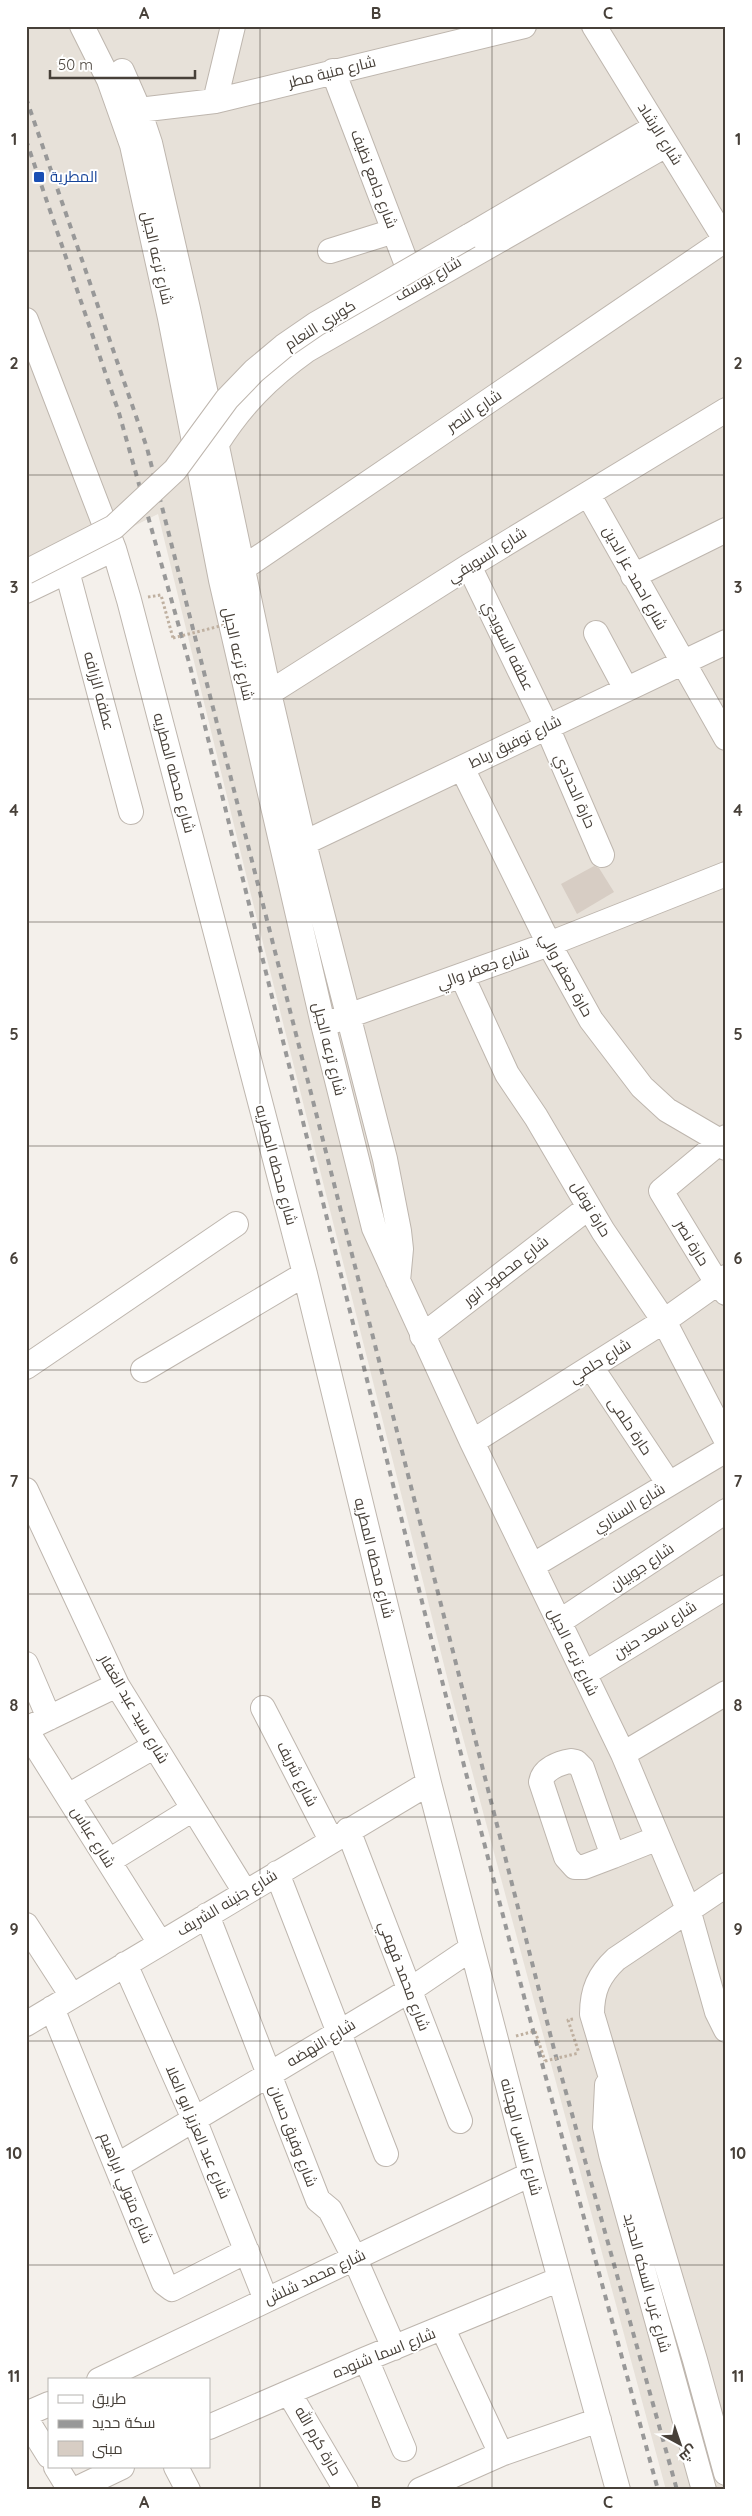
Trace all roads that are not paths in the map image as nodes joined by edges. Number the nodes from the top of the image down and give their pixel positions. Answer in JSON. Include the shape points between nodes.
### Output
{"nodes":[{"id":1,"x":82,"y":26,"type":"edge"},
{"id":2,"x":98,"y":26,"type":"edge"},
{"id":3,"x":233,"y":26,"type":"edge"},
{"id":4,"x":524,"y":26,"type":"edge"},
{"id":5,"x":594,"y":26,"type":"edge"},
{"id":6,"x":487,"y":31,"type":"edge"},
{"id":7,"x":333,"y":71,"type":"junction"},
{"id":8,"x":215,"y":101,"type":"junction"},
{"id":9,"x":139,"y":110,"type":"junction"},
{"id":10,"x":661,"y":136,"type":"junction"},
{"id":11,"x":394,"y":231,"type":"junction"},
{"id":12,"x":725,"y":241,"type":"edge"},
{"id":13,"x":330,"y":251,"type":"dead end"},
{"id":14,"x":415,"y":286,"type":"junction"},
{"id":15,"x":26,"y":320,"type":"edge"},
{"id":16,"x":726,"y":410,"type":"edge"},
{"id":17,"x":216,"y":445,"type":"junction"},
{"id":18,"x":588,"y":494,"type":"junction"},
{"id":19,"x":726,"y":530,"type":"edge"},
{"id":20,"x":114,"y":549,"type":"junction"},
{"id":21,"x":470,"y":566,"type":"junction"},
{"id":22,"x":66,"y":571,"type":"junction"},
{"id":23,"x":26,"y":572,"type":"edge"},
{"id":24,"x":232,"y":575,"type":"junction"},
{"id":25,"x":634,"y":576,"type":"junction"},
{"id":26,"x":26,"y":591,"type":"edge"},
{"id":27,"x":596,"y":632,"type":"dead end"},
{"id":28,"x":726,"y":642,"type":"edge"},
{"id":29,"x":682,"y":663,"type":"junction"},
{"id":30,"x":626,"y":690,"type":"junction"},
{"id":31,"x":260,"y":699,"type":"junction"},
{"id":32,"x":547,"y":727,"type":"junction"},
{"id":33,"x":726,"y":738,"type":"edge"},
{"id":34,"x":462,"y":768,"type":"junction"},
{"id":35,"x":131,"y":812,"type":"dead end"},
{"id":36,"x":304,"y":843,"type":"junction"},
{"id":37,"x":602,"y":855,"type":"dead end"},
{"id":38,"x":726,"y":874,"type":"edge"},
{"id":39,"x":548,"y":944,"type":"junction"},
{"id":40,"x":462,"y":976,"type":"junction"},
{"id":41,"x":348,"y":1016,"type":"junction"},
{"id":42,"x":322,"y":1024,"type":"junction"},
{"id":43,"x":724,"y":1142,"type":"edge"},
{"id":44,"x":589,"y":1207,"type":"junction"},
{"id":45,"x":236,"y":1224,"type":"dead end"},
{"id":46,"x":305,"y":1274,"type":"junction"},
{"id":47,"x":398,"y":1283,"type":"junction"},
{"id":48,"x":723,"y":1284,"type":"edge"},
{"id":49,"x":664,"y":1321,"type":"junction"},
{"id":50,"x":422,"y":1336,"type":"junction"},
{"id":51,"x":26,"y":1367,"type":"edge"},
{"id":52,"x":591,"y":1367,"type":"junction"},
{"id":53,"x":143,"y":1370,"type":"dead end"},
{"id":54,"x":726,"y":1440,"type":"edge"},
{"id":55,"x":472,"y":1442,"type":"junction"},
{"id":56,"x":726,"y":1450,"type":"edge"},
{"id":57,"x":669,"y":1484,"type":"junction"},
{"id":58,"x":26,"y":1490,"type":"edge"},
{"id":59,"x":726,"y":1511,"type":"edge"},
{"id":60,"x":532,"y":1566,"type":"junction"},
{"id":61,"x":726,"y":1586,"type":"edge"},
{"id":62,"x":559,"y":1622,"type":"junction"},
{"id":63,"x":26,"y":1664,"type":"edge"},
{"id":64,"x":584,"y":1674,"type":"junction"},
{"id":65,"x":117,"y":1685,"type":"junction"},
{"id":66,"x":726,"y":1692,"type":"edge"},
{"id":67,"x":264,"y":1708,"type":"dead end"},
{"id":68,"x":49,"y":1718,"type":"junction"},
{"id":69,"x":26,"y":1729,"type":"edge"},
{"id":70,"x":155,"y":1746,"type":"junction"},
{"id":71,"x":623,"y":1754,"type":"junction"},
{"id":72,"x":429,"y":1783,"type":"junction"},
{"id":73,"x":68,"y":1796,"type":"junction"},
{"id":74,"x":194,"y":1809,"type":"junction"},
{"id":75,"x":340,"y":1835,"type":"junction"},
{"id":76,"x":658,"y":1838,"type":"junction"},
{"id":77,"x":613,"y":1856,"type":"dead end"},
{"id":78,"x":109,"y":1861,"type":"junction"},
{"id":79,"x":276,"y":1873,"type":"junction"},
{"id":80,"x":726,"y":1885,"type":"edge"},
{"id":81,"x":245,"y":1892,"type":"junction"},
{"id":82,"x":688,"y":1909,"type":"junction"},
{"id":83,"x":207,"y":1915,"type":"junction"},
{"id":84,"x":26,"y":1925,"type":"edge"},
{"id":85,"x":160,"y":1943,"type":"junction"},
{"id":86,"x":472,"y":1948,"type":"junction"},
{"id":87,"x":125,"y":1964,"type":"junction"},
{"id":88,"x":410,"y":1990,"type":"junction"},
{"id":89,"x":62,"y":2002,"type":"junction"},
{"id":90,"x":723,"y":2016,"type":"edge"},
{"id":91,"x":26,"y":2024,"type":"edge"},
{"id":92,"x":339,"y":2032,"type":"junction"},
{"id":93,"x":269,"y":2074,"type":"junction"},
{"id":94,"x":609,"y":2074,"type":"junction"},
{"id":95,"x":194,"y":2119,"type":"junction"},
{"id":96,"x":460,"y":2121,"type":"dead end"},
{"id":97,"x":386,"y":2154,"type":"dead end"},
{"id":98,"x":118,"y":2165,"type":"junction"},
{"id":99,"x":531,"y":2174,"type":"junction"},
{"id":100,"x":247,"y":2251,"type":"junction"},
{"id":101,"x":355,"y":2259,"type":"junction"},
{"id":102,"x":560,"y":2279,"type":"junction"},
{"id":103,"x":266,"y":2300,"type":"junction"},
{"id":104,"x":443,"y":2329,"type":"junction"},
{"id":105,"x":394,"y":2348,"type":"junction"},
{"id":106,"x":366,"y":2359,"type":"junction"},
{"id":107,"x":103,"y":2378,"type":"edge"},
{"id":108,"x":289,"y":2393,"type":"junction"},
{"id":109,"x":48,"y":2404,"type":"edge"},
{"id":110,"x":26,"y":2414,"type":"edge"},
{"id":111,"x":26,"y":2419,"type":"edge"},
{"id":112,"x":599,"y":2420,"type":"junction"},
{"id":113,"x":210,"y":2427,"type":"edge"},
{"id":114,"x":404,"y":2449,"type":"dead end"},
{"id":115,"x":48,"y":2454,"type":"edge"},
{"id":116,"x":501,"y":2454,"type":"junction"},
{"id":117,"x":57,"y":2468,"type":"edge"},
{"id":118,"x":120,"y":2468,"type":"edge"},
{"id":119,"x":177,"y":2468,"type":"edge"},
{"id":120,"x":726,"y":2473,"type":"edge"},
{"id":121,"x":80,"y":2488,"type":"edge"},
{"id":122,"x":188,"y":2490,"type":"edge"},
{"id":123,"x":346,"y":2490,"type":"edge"},
{"id":124,"x":420,"y":2490,"type":"edge"},
{"id":125,"x":618,"y":2490,"type":"edge"},
{"id":126,"x":704,"y":2490,"type":"edge"}],
"edges":[{"from":1,"to":24,"type":"street","name":"شارع ترعه الجبل","via":[[109,80],[132,145]]},
{"from":2,"to":9,"type":"street","name":"شارع ترعه الجبل"},
{"from":3,"to":8,"type":"street"},
{"from":4,"to":6,"type":"street","name":"شارع منية مطر"},
{"from":5,"to":10,"type":"street","name":"شارع الرشاد"},
{"from":6,"to":7,"type":"street","name":"شارع منية مطر"},
{"from":7,"to":8,"type":"street","name":"شارع منية مطر"},
{"from":7,"to":11,"type":"street","name":"شارع جامع نظيف"},
{"from":8,"to":9,"type":"street","name":"شارع منية مطر"},
{"from":9,"to":17,"type":"street","name":"شارع ترعه الجبل","via":[[162,195]]},
{"from":10,"to":12,"type":"street","name":"شارع الرشاد"},
{"from":10,"to":14,"type":"street","name":"شارع يوسف"},
{"from":10,"to":23,"type":"street","name":"كوبري النعام","bridge":true,"via":[[469,236],[316,324],[284,346],[226,399],[175,470],[114,527]]},
{"from":11,"to":13,"type":"street"},
{"from":11,"to":14,"type":"street","name":"شارع جامع نظيف"},
{"from":12,"to":24,"type":"street","name":"شارع النصر"},
{"from":14,"to":17,"type":"street","name":"شارع يوسف","via":[[280,369],[234,417]]},
{"from":15,"to":20,"type":"street","name":"شارع محطه المطريه"},
{"from":16,"to":18,"type":"street","name":"شارع السويفي"},
{"from":17,"to":24,"type":"street","name":"شارع ترعه الجبل"},
{"from":18,"to":21,"type":"street","name":"شارع السويفي"},
{"from":18,"to":25,"type":"street","name":"شارع احمد عز الدين"},
{"from":19,"to":25,"type":"street"},
{"from":20,"to":22,"type":"street"},
{"from":20,"to":46,"type":"street","name":"شارع محطه المطريه"},
{"from":21,"to":31,"type":"street","name":"شارع السويفي"},
{"from":21,"to":32,"type":"street","name":"عطفه السويدي"},
{"from":22,"to":26,"type":"street"},
{"from":22,"to":35,"type":"street","name":"عطفه الزرافه"},
{"from":24,"to":31,"type":"street","name":"شارع ترعه الجبل"},
{"from":25,"to":29,"type":"street","name":"شارع احمد عز الدين"},
{"from":27,"to":30,"type":"street"},
{"from":28,"to":29,"type":"street","name":"شارع توفيق رباط"},
{"from":29,"to":30,"type":"street","name":"شارع توفيق رباط"},
{"from":29,"to":33,"type":"street","name":"شارع احمد عز الدين"},
{"from":30,"to":32,"type":"street","name":"شارع توفيق رباط"},
{"from":31,"to":36,"type":"street","name":"شارع ترعه الجبل"},
{"from":31,"to":42,"type":"street","name":"شارع ترعه الجبل"},
{"from":32,"to":34,"type":"street","name":"شارع توفيق رباط"},
{"from":32,"to":37,"type":"street","name":"حارة الحدادي"},
{"from":34,"to":36,"type":"street","name":"شارع توفيق رباط"},
{"from":34,"to":39,"type":"street","name":"حارة جعفر والي"},
{"from":36,"to":41,"type":"street","name":"شارع ترعه الجبل"},
{"from":38,"to":39,"type":"street","name":"شارع جعفر والي"},
{"from":39,"to":40,"type":"street","name":"شارع جعفر والي"},
{"from":39,"to":43,"type":"street","name":"حارة جعفر والي","via":[[591,1020],[642,1087],[668,1110]]},
{"from":40,"to":41,"type":"street","name":"شارع جعفر والي"},
{"from":40,"to":44,"type":"street","name":"حارة نوفل","via":[[507,1074]]},
{"from":41,"to":42,"type":"street","name":"شارع جعفر والي"},
{"from":41,"to":47,"type":"street","name":"شارع ترعه الجبل","via":[[396,1213],[401,1249]]},
{"from":42,"to":47,"type":"street","name":"شارع ترعه الجبل","via":[[374,1228]]},
{"from":43,"to":48,"type":"street","name":"حارة نصر","via":[[661,1191]]},
{"from":44,"to":49,"type":"street","name":"حارة نوفل"},
{"from":44,"to":50,"type":"street","name":"شارع محمود انور"},
{"from":45,"to":51,"type":"street"},
{"from":46,"to":53,"type":"street"},
{"from":46,"to":72,"type":"street","name":"شارع محطه المطريه"},
{"from":47,"to":50,"type":"street","name":"شارع ترعه الجبل"},
{"from":48,"to":49,"type":"street","name":"شارع حلمي"},
{"from":49,"to":52,"type":"street","name":"شارع حلمي"},
{"from":49,"to":54,"type":"street","name":"حارة نوفل"},
{"from":50,"to":55,"type":"street","name":"شارع ترعه الجبل"},
{"from":52,"to":55,"type":"street","name":"شارع حلمي"},
{"from":52,"to":57,"type":"street","name":"حارة حلمى"},
{"from":55,"to":60,"type":"street","name":"شارع ترعه الجبل"},
{"from":56,"to":57,"type":"street","name":"شارع السناري"},
{"from":57,"to":60,"type":"street","name":"شارع السناري"},
{"from":58,"to":65,"type":"street","name":"شارع سيد عبد الغفار"},
{"from":59,"to":62,"type":"street","name":"شارع جوبيان"},
{"from":60,"to":62,"type":"street","name":"شارع ترعه الجبل"},
{"from":61,"to":64,"type":"street","name":"شارع سعد حنين"},
{"from":62,"to":64,"type":"street","name":"شارع ترعه الجبل"},
{"from":63,"to":68,"type":"street"},
{"from":64,"to":71,"type":"street","name":"شارع ترعه الجبل"},
{"from":65,"to":68,"type":"street"},
{"from":65,"to":70,"type":"street","name":"شارع سيد عبد الغفار"},
{"from":66,"to":71,"type":"street"},
{"from":67,"to":75,"type":"street","name":"شارع شريف"},
{"from":68,"to":69,"type":"street"},
{"from":69,"to":73,"type":"street","name":"شارع عباس"},
{"from":70,"to":73,"type":"street"},
{"from":70,"to":74,"type":"street","name":"شارع سيد عبد الغفار"},
{"from":71,"to":76,"type":"street","name":"شارع ترعه الجبل"},
{"from":72,"to":75,"type":"street","name":"شارع جنينه الشريف"},
{"from":72,"to":86,"type":"street","name":"شارع اساس الهجانه"},
{"from":73,"to":78,"type":"street","name":"شارع عباس"},
{"from":74,"to":78,"type":"street"},
{"from":74,"to":81,"type":"street","name":"شارع سيد عبد الغفار"},
{"from":75,"to":79,"type":"street","name":"شارع جنينه الشريف"},
{"from":75,"to":88,"type":"street","name":"شارع محمد فهمي"},
{"from":76,"to":77,"type":"street"},
{"from":76,"to":82,"type":"street","name":"شارع ترعه الجبل"},
{"from":78,"to":85,"type":"street","name":"شارع عباس"},
{"from":79,"to":81,"type":"street","name":"شارع جنينه الشريف"},
{"from":79,"to":92,"type":"street"},
{"from":80,"to":82,"type":"street","name":"شارع غرب السكه الحديد"},
{"from":81,"to":83,"type":"street","name":"شارع جنينه الشريف"},
{"from":82,"to":90,"type":"street","name":"شارع ترعه الجبل"},
{"from":82,"to":94,"type":"street","name":"شارع غرب السكه الحديد","via":[[616,1959],[596,1983],[592,2014]]},
{"from":83,"to":85,"type":"street","name":"شارع جنينه الشريف"},
{"from":83,"to":93,"type":"street","name":"شارع وفيق حسان"},
{"from":84,"to":89,"type":"street","name":"شارع متولي ابراهيم"},
{"from":85,"to":87,"type":"street","name":"شارع جنينه الشريف"},
{"from":86,"to":88,"type":"street","name":"شارع النهضه"},
{"from":86,"to":99,"type":"street","name":"شارع اساس الهجانه"},
{"from":87,"to":89,"type":"street","name":"شارع جنينه الشريف"},
{"from":87,"to":95,"type":"street","name":"شارع عبد العزيز ابو العلا"},
{"from":88,"to":92,"type":"street","name":"شارع النهضه"},
{"from":88,"to":96,"type":"street","name":"شارع محمد فهمي"},
{"from":89,"to":91,"type":"street","name":"شارع جنينه الشريف"},
{"from":89,"to":98,"type":"street","name":"شارع متولي ابراهيم"},
{"from":92,"to":93,"type":"street","name":"شارع النهضه"},
{"from":92,"to":97,"type":"street"},
{"from":93,"to":95,"type":"street","name":"شارع النهضه"},
{"from":93,"to":101,"type":"street","name":"شارع وفيق حسان","via":[[318,2200],[330,2210]]},
{"from":94,"to":120,"type":"street","name":"شارع غرب السكه الحديد"},
{"from":94,"to":126,"type":"street","name":"شارع غرب السكه الحديد","via":[[605,2127],[611,2154]]},
{"from":95,"to":98,"type":"street","name":"شارع النهضه"},
{"from":95,"to":100,"type":"street","name":"شارع عبد العزيز ابو العلا"},
{"from":98,"to":100,"type":"street","name":"شارع متولي ابراهيم","via":[[168,2287],[172,2289]]},
{"from":99,"to":101,"type":"street","name":"شارع محمد شلش"},
{"from":99,"to":102,"type":"street","name":"شارع اساس الهجانه"},
{"from":100,"to":103,"type":"street","name":"شارع عبد العزيز ابو العلا"},
{"from":101,"to":103,"type":"street","name":"شارع محمد شلش"},
{"from":101,"to":105,"type":"street","name":"شارع وفيق حسان"},
{"from":102,"to":104,"type":"street","name":"شارع اسما شنوده"},
{"from":102,"to":112,"type":"street","name":"شارع اساس الهجانه"},
{"from":103,"to":107,"type":"street","name":"شارع محمد شلش"},
{"from":104,"to":105,"type":"street","name":"شارع اسما شنوده"},
{"from":104,"to":116,"type":"street"},
{"from":105,"to":106,"type":"street","name":"شارع اسما شنوده"},
{"from":106,"to":108,"type":"street","name":"شارع اسما شنوده"},
{"from":106,"to":114,"type":"street"},
{"from":108,"to":113,"type":"street","name":"شارع اسما شنوده"},
{"from":108,"to":123,"type":"street","name":"حارة كرم الله"},
{"from":109,"to":110,"type":"street"},
{"from":111,"to":115,"type":"street"},
{"from":112,"to":116,"type":"street"},
{"from":112,"to":125,"type":"street","name":"شارع اساس الهجانه"},
{"from":116,"to":124,"type":"street"},
{"from":117,"to":121,"type":"street"},
{"from":118,"to":121,"type":"street"},
{"from":119,"to":122,"type":"street"}]}
